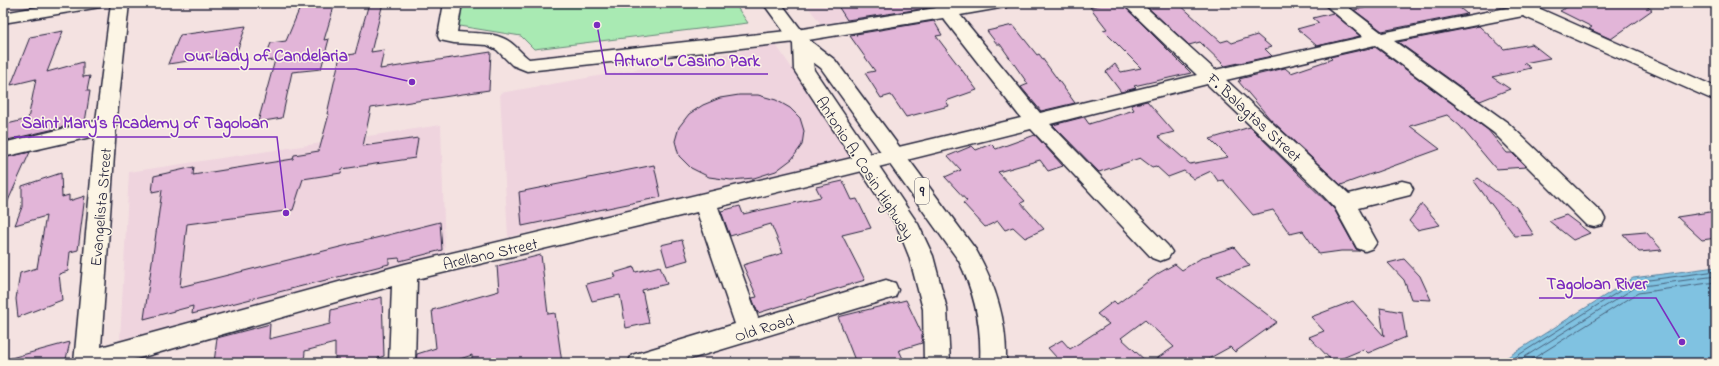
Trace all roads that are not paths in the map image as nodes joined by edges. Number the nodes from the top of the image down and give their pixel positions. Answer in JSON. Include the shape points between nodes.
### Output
{"nodes":[{"id":1,"x":94,"y":3,"type":"edge"},
{"id":2,"x":120,"y":3,"type":"edge"},
{"id":3,"x":453,"y":3,"type":"edge"},
{"id":4,"x":772,"y":3,"type":"edge"},
{"id":5,"x":1000,"y":3,"type":"edge"},
{"id":6,"x":1131,"y":3,"type":"edge"},
{"id":7,"x":1332,"y":3,"type":"edge"},
{"id":8,"x":1521,"y":6,"type":"edge"},
{"id":9,"x":944,"y":7,"type":"edge"},
{"id":10,"x":3,"y":18,"type":"edge"},
{"id":11,"x":1378,"y":39,"type":"junction"},
{"id":12,"x":799,"y":40,"type":"junction"},
{"id":13,"x":1212,"y":77,"type":"junction"},
{"id":14,"x":1716,"y":95,"type":"edge"},
{"id":15,"x":1035,"y":121,"type":"junction"},
{"id":16,"x":106,"y":126,"type":"junction"},
{"id":17,"x":3,"y":150,"type":"edge"},
{"id":18,"x":896,"y":156,"type":"junction"},
{"id":19,"x":866,"y":163,"type":"junction"},
{"id":20,"x":1402,"y":189,"type":"dead end"},
{"id":21,"x":705,"y":202,"type":"junction"},
{"id":22,"x":1344,"y":203,"type":"junction"},
{"id":23,"x":1594,"y":219,"type":"dead end"},
{"id":24,"x":1365,"y":242,"type":"dead end"},
{"id":25,"x":1160,"y":252,"type":"dead end"},
{"id":26,"x":405,"y":273,"type":"junction"},
{"id":27,"x":886,"y":290,"type":"dead end"},
{"id":28,"x":750,"y":331,"type":"junction"},
{"id":29,"x":87,"y":363,"type":"edge"},
{"id":30,"x":402,"y":363,"type":"edge"},
{"id":31,"x":641,"y":363,"type":"edge"},
{"id":32,"x":937,"y":363,"type":"edge"},
{"id":33,"x":993,"y":363,"type":"edge"}],
"edges":[{"from":1,"to":10,"type":"main road"},
{"from":2,"to":16,"type":"main road","name":"Evangelista Street"},
{"from":3,"to":12,"type":"main road","via":[[447,36],[487,39],[500,43],[520,64],[527,65]]},
{"from":4,"to":12,"type":"main road","name":"Antonio A. Cosin Highway","number":"9"},
{"from":5,"to":9,"type":"main road"},
{"from":6,"to":13,"type":"main road","name":"F. Balagtas Street"},
{"from":7,"to":11,"type":"main road"},
{"from":8,"to":11,"type":"main road","name":"Arellano Street"},
{"from":8,"to":14,"type":"main road"},
{"from":9,"to":12,"type":"main road"},
{"from":9,"to":15,"type":"main road"},
{"from":11,"to":13,"type":"main road","name":"Arellano Street"},
{"from":11,"to":23,"type":"main road","via":[[1501,128]]},
{"from":12,"to":18,"type":"main road","name":"Antonio A. Cosin Highway","number":"9","via":[[828,64]]},
{"from":12,"to":19,"type":"main road","name":"Antonio A. Cosin Highway","number":"9","via":[[804,70]]},
{"from":13,"to":15,"type":"main road","name":"Arellano Street"},
{"from":13,"to":22,"type":"main road","name":"F. Balagtas Street"},
{"from":15,"to":18,"type":"main road","name":"Arellano Street"},
{"from":15,"to":25,"type":"main road"},
{"from":16,"to":17,"type":"main road"},
{"from":16,"to":29,"type":"main road","name":"Evangelista Street"},
{"from":18,"to":19,"type":"main road","name":"Arellano Street"},
{"from":18,"to":33,"type":"main road","name":"Antonio A. Cosin Highway","number":"9","via":[[968,256],[982,282],[990,308]]},
{"from":19,"to":21,"type":"main road","name":"Arellano Street"},
{"from":19,"to":32,"type":"main road","name":"Antonio A. Cosin Highway","number":"9","via":[[907,224],[920,256],[935,309]]},
{"from":20,"to":22,"type":"main road"},
{"from":21,"to":26,"type":"main road","name":"Arellano Street"},
{"from":21,"to":28,"type":"main road"},
{"from":22,"to":24,"type":"main road","name":"F. Balagtas Street"},
{"from":26,"to":29,"type":"main road","name":"Arellano Street"},
{"from":26,"to":30,"type":"main road"},
{"from":27,"to":28,"type":"main road","name":"Old Road"},
{"from":28,"to":31,"type":"main road","name":"Old Road"}]}
